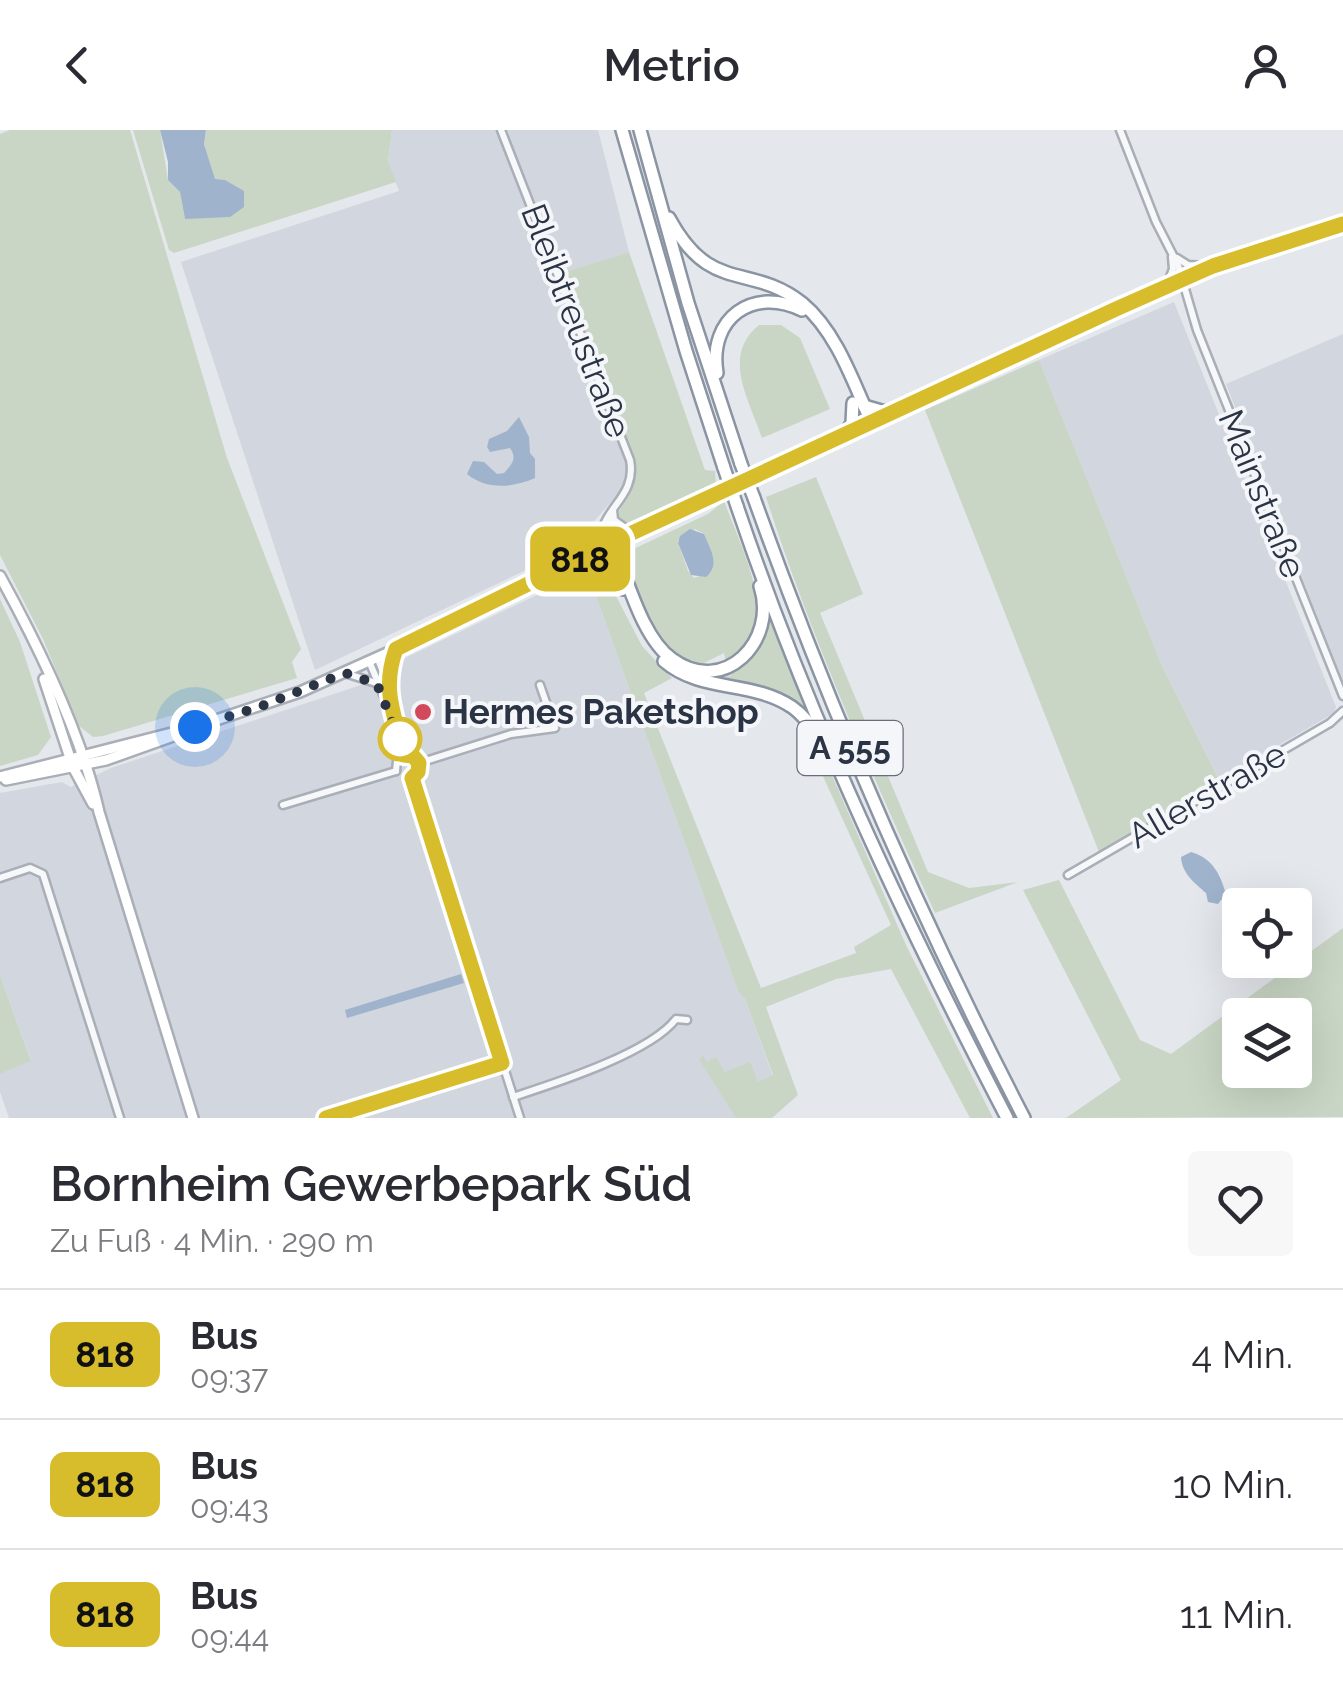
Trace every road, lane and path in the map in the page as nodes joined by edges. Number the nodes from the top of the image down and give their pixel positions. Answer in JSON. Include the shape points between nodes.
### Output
{"nodes":[{"id":1,"x":501,"y":130,"type":"edge"},
{"id":2,"x":622,"y":130,"type":"edge"},
{"id":3,"x":640,"y":130,"type":"edge"},
{"id":4,"x":1120,"y":130,"type":"edge"},
{"id":5,"x":657,"y":198,"type":"junction"},
{"id":6,"x":1343,"y":224,"type":"edge"},
{"id":7,"x":1171,"y":250,"type":"junction"},
{"id":8,"x":1213,"y":266,"type":"junction"},
{"id":9,"x":1182,"y":285,"type":"junction"},
{"id":10,"x":1166,"y":287,"type":"junction"},
{"id":11,"x":859,"y":404,"type":"junction"},
{"id":12,"x":892,"y":414,"type":"junction"},
{"id":13,"x":725,"y":416,"type":"junction"},
{"id":14,"x":869,"y":426,"type":"junction"},
{"id":15,"x":843,"y":437,"type":"junction"},
{"id":16,"x":611,"y":513,"type":"junction"},
{"id":17,"x":632,"y":533,"type":"junction"},
{"id":18,"x":746,"y":533,"type":"junction"},
{"id":19,"x":608,"y":545,"type":"junction"},
{"id":20,"x":578,"y":560,"type":"junction"},
{"id":21,"x":0,"y":576,"type":"edge"},
{"id":22,"x":616,"y":576,"type":"junction"},
{"id":23,"x":35,"y":648,"type":"junction"},
{"id":24,"x":396,"y":649,"type":"junction"},
{"id":25,"x":373,"y":660,"type":"junction"},
{"id":26,"x":345,"y":673,"type":"junction"},
{"id":27,"x":387,"y":682,"type":"junction"},
{"id":28,"x":377,"y":684,"type":"junction"},
{"id":29,"x":540,"y":685,"type":"dead end"},
{"id":30,"x":1343,"y":696,"type":"edge"},
{"id":31,"x":1343,"y":711,"type":"edge"},
{"id":32,"x":394,"y":720,"type":"junction"},
{"id":33,"x":832,"y":754,"type":"junction"},
{"id":34,"x":404,"y":755,"type":"junction"},
{"id":35,"x":84,"y":759,"type":"junction"},
{"id":36,"x":71,"y":762,"type":"junction"},
{"id":37,"x":419,"y":763,"type":"junction"},
{"id":38,"x":396,"y":771,"type":"junction"},
{"id":39,"x":412,"y":778,"type":"junction"},
{"id":40,"x":0,"y":780,"type":"edge"},
{"id":41,"x":283,"y":805,"type":"dead end"},
{"id":42,"x":98,"y":812,"type":"junction"},
{"id":43,"x":1068,"y":875,"type":"dead end"},
{"id":44,"x":0,"y":878,"type":"edge"},
{"id":45,"x":687,"y":1020,"type":"dead end"},
{"id":46,"x":502,"y":1063,"type":"junction"},
{"id":47,"x":513,"y":1097,"type":"junction"},
{"id":48,"x":120,"y":1118,"type":"edge"},
{"id":49,"x":193,"y":1118,"type":"edge"},
{"id":50,"x":326,"y":1118,"type":"edge"},
{"id":51,"x":520,"y":1118,"type":"edge"},
{"id":52,"x":1006,"y":1118,"type":"edge"},
{"id":53,"x":1024,"y":1118,"type":"edge"}],
"edges":[{"from":1,"to":16,"type":"street","name":"Bleibtreustraße","via":[[630,460],[631,480]]},
{"from":2,"to":18,"type":"highway","number":"A 555","bridge":true},
{"from":3,"to":5,"type":"highway","number":"A 555"},
{"from":4,"to":7,"type":"street","name":"Mainstraße"},
{"from":5,"to":11,"type":"highway","via":[[682,243],[701,261],[776,288],[816,316]]},
{"from":5,"to":13,"type":"highway","number":"A 555"},
{"from":6,"to":8,"type":"main road"},
{"from":7,"to":8,"type":"street","via":[[1188,265]]},
{"from":7,"to":9,"type":"street","name":"Mainstraße"},
{"from":7,"to":10,"type":"street"},
{"from":8,"to":9,"type":"main road"},
{"from":9,"to":10,"type":"main road"},
{"from":9,"to":30,"type":"street","name":"Mainstraße"},
{"from":10,"to":12,"type":"main road"},
{"from":11,"to":12,"type":"highway"},
{"from":11,"to":13,"type":"highway","via":[[805,312],[772,300],[743,308],[721,333],[715,362]]},
{"from":11,"to":14,"type":"highway"},
{"from":11,"to":15,"type":"highway"},
{"from":12,"to":14,"type":"main road"},
{"from":13,"to":53,"type":"highway","number":"A 555","bridge":true,"via":[[808,647],[932,937]]},
{"from":14,"to":15,"type":"main road"},
{"from":15,"to":17,"type":"main road"},
{"from":16,"to":17,"type":"street"},
{"from":16,"to":19,"type":"street","name":"Bleibtreustraße","via":[[600,533]]},
{"from":17,"to":19,"type":"main road"},
{"from":18,"to":19,"type":"highway","via":[[764,597],[762,627],[744,656],[709,670],[681,664],[658,644]]},
{"from":18,"to":33,"type":"highway","number":"A 555"},
{"from":19,"to":20,"type":"main road"},
{"from":19,"to":22,"type":"highway"},
{"from":20,"to":22,"type":"highway"},
{"from":20,"to":24,"type":"main road"},
{"from":21,"to":23,"type":"main road"},
{"from":22,"to":33,"type":"highway","via":[[649,645],[666,663],[690,679],[790,706]]},
{"from":23,"to":35,"type":"main road"},
{"from":23,"to":36,"type":"main road"},
{"from":24,"to":25,"type":"main road"},
{"from":24,"to":27,"type":"street"},
{"from":25,"to":26,"type":"main road"},
{"from":25,"to":27,"type":"street"},
{"from":25,"to":28,"type":"street"},
{"from":26,"to":28,"type":"street"},
{"from":26,"to":35,"type":"main road","via":[[161,742]]},
{"from":27,"to":32,"type":"street"},
{"from":28,"to":32,"type":"street"},
{"from":29,"to":37,"type":"street","via":[[554,728]]},
{"from":31,"to":43,"type":"street","name":"Allerstraße"},
{"from":32,"to":34,"type":"street"},
{"from":33,"to":52,"type":"highway","number":"A 555","via":[[904,918]]},
{"from":34,"to":37,"type":"street"},
{"from":34,"to":38,"type":"street"},
{"from":35,"to":36,"type":"main road"},
{"from":35,"to":42,"type":"main road"},
{"from":36,"to":40,"type":"main road"},
{"from":36,"to":42,"type":"main road"},
{"from":37,"to":39,"type":"street"},
{"from":38,"to":39,"type":"street"},
{"from":38,"to":41,"type":"street"},
{"from":39,"to":46,"type":"street"},
{"from":42,"to":49,"type":"main road"},
{"from":44,"to":48,"type":"street","via":[[30,868],[43,874]]},
{"from":45,"to":47,"type":"street","via":[[676,1018],[664,1034]]},
{"from":46,"to":47,"type":"street"},
{"from":46,"to":50,"type":"street"},
{"from":47,"to":51,"type":"street"}]}
